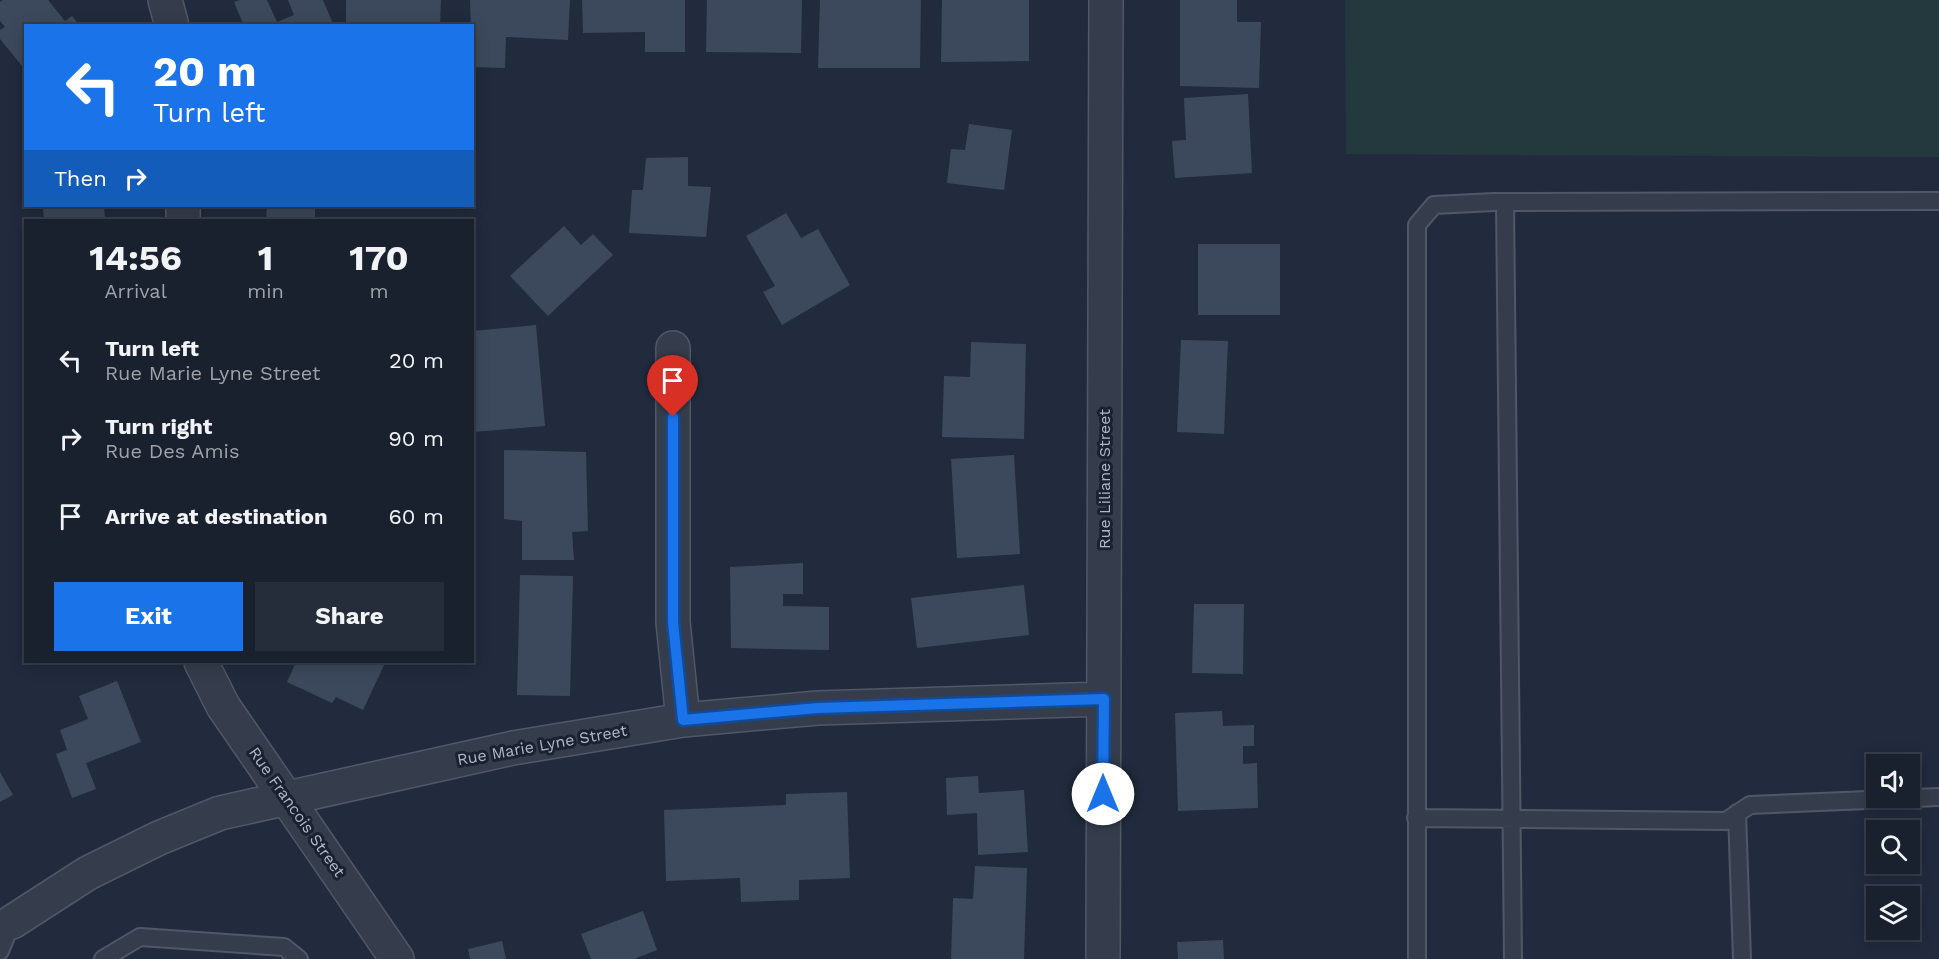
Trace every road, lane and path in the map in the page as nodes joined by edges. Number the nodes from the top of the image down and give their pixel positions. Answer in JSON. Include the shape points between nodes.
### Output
{"nodes":[{"id":1,"x":165,"y":0,"type":"edge"},
{"id":2,"x":1106,"y":0,"type":"edge"},
{"id":3,"x":171,"y":24,"type":"edge"},
{"id":4,"x":1939,"y":201,"type":"edge"},
{"id":5,"x":1505,"y":202,"type":"junction"},
{"id":6,"x":673,"y":348,"type":"dead end"},
{"id":7,"x":202,"y":663,"type":"edge"},
{"id":8,"x":1104,"y":699,"type":"junction"},
{"id":9,"x":683,"y":720,"type":"junction"},
{"id":10,"x":1939,"y":797,"type":"edge"},
{"id":11,"x":286,"y":798,"type":"junction"},
{"id":12,"x":1737,"y":813,"type":"junction"},
{"id":13,"x":1416,"y":818,"type":"junction"},
{"id":14,"x":1510,"y":819,"type":"junction"},
{"id":15,"x":4,"y":930,"type":"edge"},
{"id":16,"x":103,"y":959,"type":"edge"},
{"id":17,"x":299,"y":959,"type":"edge"},
{"id":18,"x":397,"y":959,"type":"edge"},
{"id":19,"x":1103,"y":959,"type":"edge"},
{"id":20,"x":1418,"y":959,"type":"edge"},
{"id":21,"x":1513,"y":959,"type":"edge"},
{"id":22,"x":1742,"y":959,"type":"edge"}],
"edges":[{"from":1,"to":3,"type":"street"},
{"from":2,"to":8,"type":"street","name":"Rue Liliane Street"},
{"from":4,"to":5,"type":"lane"},
{"from":5,"to":13,"type":"lane","via":[[1434,205],[1417,225]]},
{"from":5,"to":14,"type":"lane"},
{"from":6,"to":9,"type":"street","via":[[673,622]]},
{"from":7,"to":11,"type":"street","name":"Rue Francois Street","via":[[223,706]]},
{"from":8,"to":9,"type":"street","name":"Rue Marie Lyne Street","via":[[818,708]]},
{"from":8,"to":19,"type":"street","name":"Rue Liliane Street"},
{"from":9,"to":11,"type":"street","name":"Rue Marie Lyne Street","via":[[513,748]]},
{"from":10,"to":12,"type":"lane","via":[[1750,805]]},
{"from":11,"to":15,"type":"street","name":"Rue Marie Lyne Street","via":[[220,813],[159,838],[88,873]]},
{"from":11,"to":18,"type":"street","name":"Rue Francois Street"},
{"from":12,"to":14,"type":"lane","via":[[1726,821]]},
{"from":12,"to":22,"type":"lane"},
{"from":13,"to":14,"type":"lane"},
{"from":13,"to":20,"type":"lane"},
{"from":14,"to":21,"type":"lane"},
{"from":16,"to":17,"type":"lane","via":[[140,937],[284,947]]}]}
